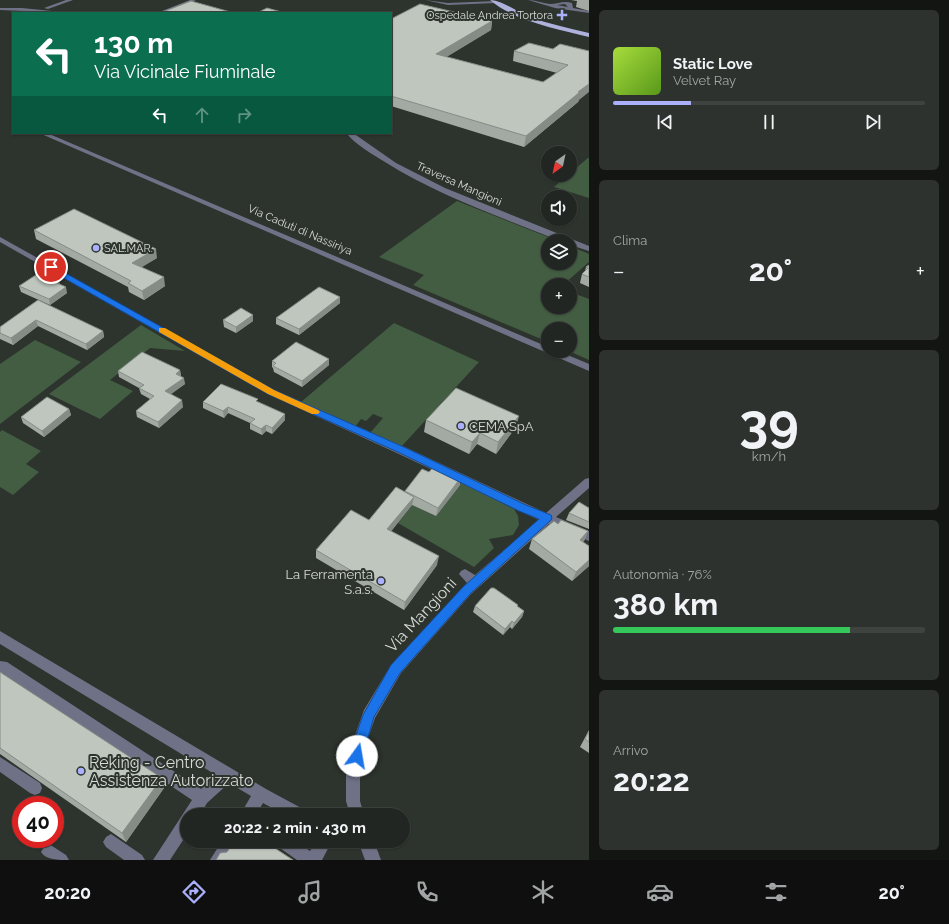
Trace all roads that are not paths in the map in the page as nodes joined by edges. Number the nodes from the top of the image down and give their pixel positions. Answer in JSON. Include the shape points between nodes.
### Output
{"nodes":[{"id":1,"x":72,"y":0,"type":"edge"},
{"id":2,"x":194,"y":0,"type":"edge"},
{"id":3,"x":427,"y":0,"type":"edge"},
{"id":4,"x":530,"y":0,"type":"edge"},
{"id":5,"x":494,"y":1,"type":"edge"},
{"id":6,"x":0,"y":9,"type":"edge"},
{"id":7,"x":41,"y":10,"type":"junction"},
{"id":8,"x":60,"y":12,"type":"edge"},
{"id":9,"x":162,"y":12,"type":"edge"},
{"id":10,"x":588,"y":12,"type":"edge"},
{"id":11,"x":589,"y":35,"type":"edge"},
{"id":12,"x":44,"y":134,"type":"edge"},
{"id":13,"x":350,"y":134,"type":"edge"},
{"id":14,"x":550,"y":234,"type":"edge"},
{"id":15,"x":0,"y":239,"type":"edge"},
{"id":16,"x":577,"y":245,"type":"edge"},
{"id":17,"x":589,"y":249,"type":"edge"},
{"id":18,"x":541,"y":348,"type":"edge"},
{"id":19,"x":565,"y":358,"type":"edge"},
{"id":20,"x":589,"y":368,"type":"edge"},
{"id":21,"x":589,"y":482,"type":"edge"},
{"id":22,"x":547,"y":518,"type":"junction"},
{"id":23,"x":589,"y":536,"type":"edge"},
{"id":24,"x":465,"y":574,"type":"dead end"},
{"id":25,"x":475,"y":582,"type":"junction"},
{"id":26,"x":0,"y":637,"type":"edge"},
{"id":27,"x":0,"y":668,"type":"edge"},
{"id":28,"x":0,"y":764,"type":"edge"},
{"id":29,"x":228,"y":774,"type":"junction"},
{"id":30,"x":35,"y":788,"type":"edge"},
{"id":31,"x":260,"y":794,"type":"junction"},
{"id":32,"x":202,"y":798,"type":"junction"},
{"id":33,"x":196,"y":808,"type":"edge"},
{"id":34,"x":251,"y":808,"type":"edge"},
{"id":35,"x":287,"y":808,"type":"edge"},
{"id":36,"x":355,"y":808,"type":"edge"},
{"id":37,"x":180,"y":832,"type":"edge"},
{"id":38,"x":111,"y":842,"type":"dead end"},
{"id":39,"x":226,"y":848,"type":"edge"},
{"id":40,"x":292,"y":848,"type":"edge"},
{"id":41,"x":320,"y":848,"type":"edge"},
{"id":42,"x":369,"y":848,"type":"edge"},
{"id":43,"x":137,"y":860,"type":"edge"},
{"id":44,"x":161,"y":860,"type":"edge"},
{"id":45,"x":218,"y":860,"type":"edge"},
{"id":46,"x":310,"y":860,"type":"edge"},
{"id":47,"x":314,"y":860,"type":"edge"},
{"id":48,"x":373,"y":860,"type":"edge"}],
"edges":[{"from":1,"to":7,"type":"street"},
{"from":2,"to":9,"type":"street"},
{"from":3,"to":5,"type":"street","via":[[448,4]]},
{"from":4,"to":10,"type":"street"},
{"from":5,"to":11,"type":"main road","via":[[553,26]]},
{"from":6,"to":7,"type":"street"},
{"from":7,"to":8,"type":"street"},
{"from":12,"to":18,"type":"street","name":"Via Caduti di Nassiriya"},
{"from":13,"to":14,"type":"street","name":"Traversa Mangioni","via":[[376,154],[412,175]]},
{"from":15,"to":22,"type":"street","via":[[271,392],[403,450]]},
{"from":16,"to":17,"type":"street","name":"Traversa Mangioni"},
{"from":19,"to":20,"type":"street","name":"Via Caduti di Nassiriya"},
{"from":21,"to":22,"type":"street","name":"Via Mangioni"},
{"from":22,"to":23,"type":"street"},
{"from":22,"to":25,"type":"street","name":"Via Mangioni"},
{"from":24,"to":25,"type":"street"},
{"from":25,"to":36,"type":"street","name":"Via Mangioni","via":[[396,669],[369,715],[353,772]]},
{"from":26,"to":29,"type":"street"},
{"from":27,"to":32,"type":"street","via":[[2,666]]},
{"from":28,"to":30,"type":"street"},
{"from":29,"to":31,"type":"street"},
{"from":29,"to":32,"type":"street"},
{"from":31,"to":34,"type":"street"},
{"from":31,"to":35,"type":"street"},
{"from":32,"to":33,"type":"street"},
{"from":37,"to":44,"type":"street"},
{"from":38,"to":43,"type":"street"},
{"from":39,"to":45,"type":"street"},
{"from":40,"to":46,"type":"street"},
{"from":41,"to":47,"type":"street"},
{"from":42,"to":48,"type":"street"}]}
